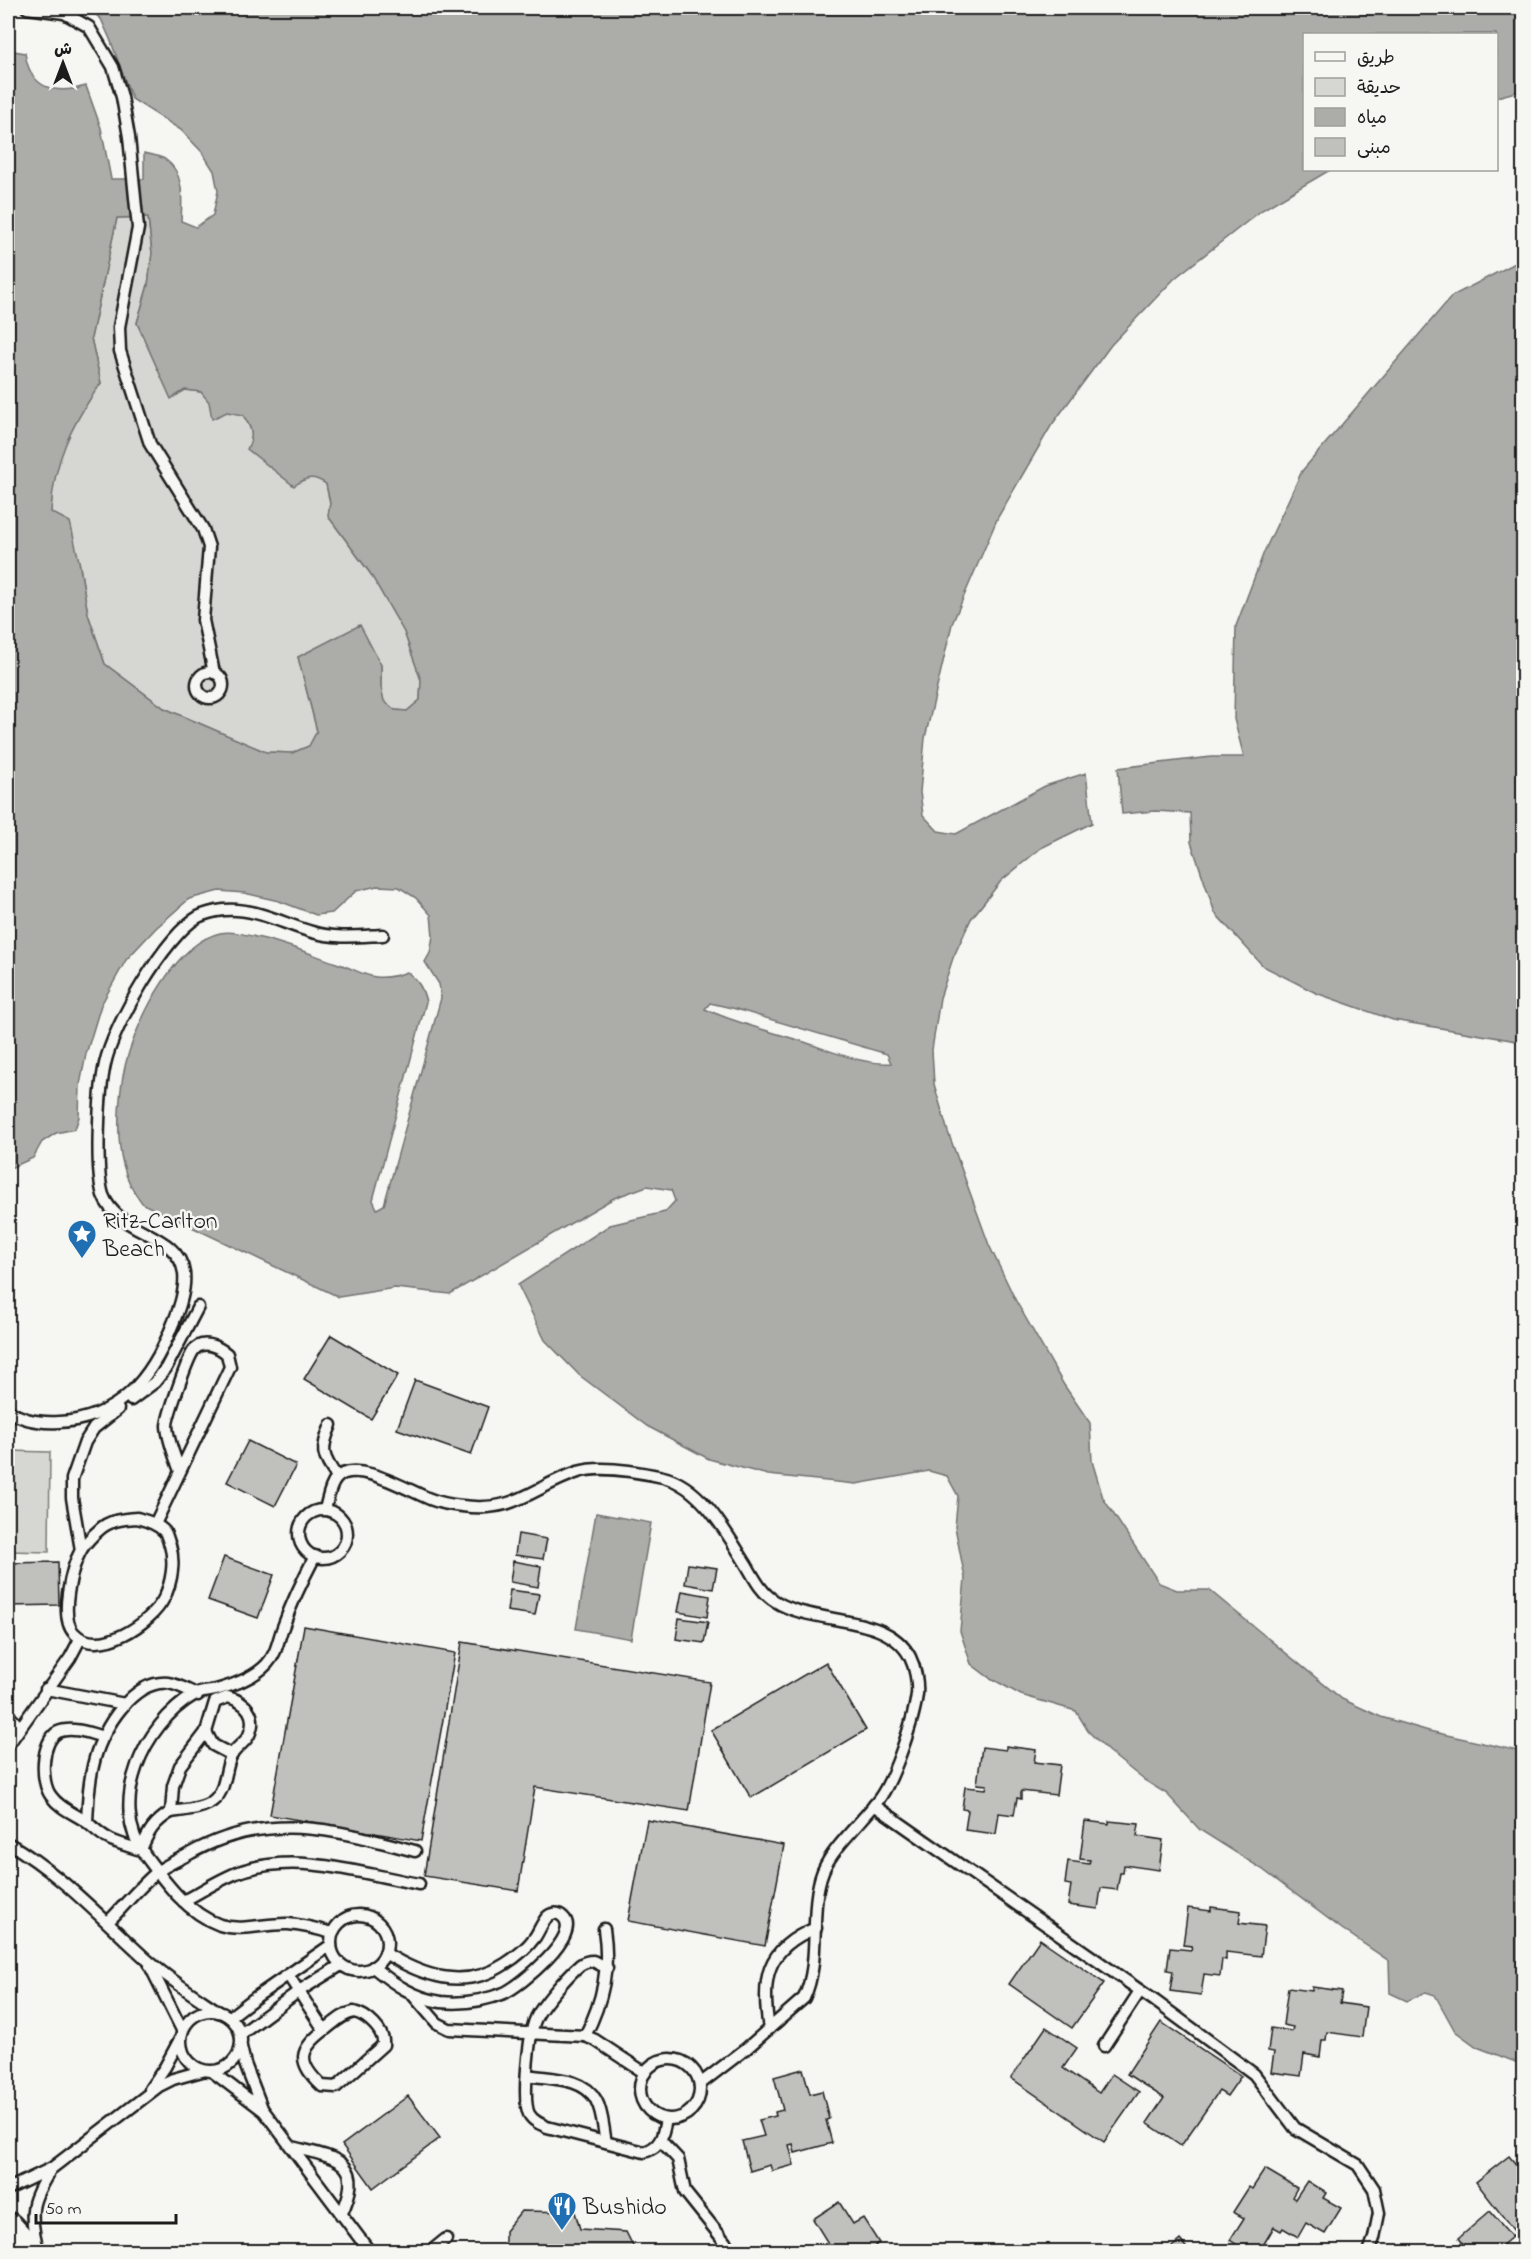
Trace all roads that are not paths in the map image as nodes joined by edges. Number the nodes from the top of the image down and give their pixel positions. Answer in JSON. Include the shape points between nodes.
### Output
{"nodes":[{"id":1,"x":27,"y":8,"type":"edge"},
{"id":2,"x":214,"y":673,"type":"dead end"},
{"id":3,"x":384,"y":935,"type":"dead end"},
{"id":4,"x":198,"y":1307,"type":"dead end"},
{"id":5,"x":173,"y":1324,"type":"junction"},
{"id":6,"x":186,"y":1328,"type":"junction"},
{"id":7,"x":8,"y":1410,"type":"edge"},
{"id":8,"x":92,"y":1423,"type":"junction"},
{"id":9,"x":331,"y":1425,"type":"dead end"},
{"id":10,"x":180,"y":1471,"type":"junction"},
{"id":11,"x":337,"y":1478,"type":"junction"},
{"id":12,"x":325,"y":1509,"type":"junction"},
{"id":13,"x":155,"y":1524,"type":"junction"},
{"id":14,"x":81,"y":1550,"type":"junction"},
{"id":15,"x":315,"y":1556,"type":"junction"},
{"id":16,"x":80,"y":1640,"type":"junction"},
{"id":17,"x":46,"y":1689,"type":"junction"},
{"id":18,"x":195,"y":1694,"type":"junction"},
{"id":19,"x":215,"y":1702,"type":"junction"},
{"id":20,"x":125,"y":1704,"type":"junction"},
{"id":21,"x":8,"y":1715,"type":"edge"},
{"id":22,"x":20,"y":1727,"type":"junction"},
{"id":23,"x":206,"y":1732,"type":"junction"},
{"id":24,"x":103,"y":1737,"type":"junction"},
{"id":25,"x":8,"y":1745,"type":"edge"},
{"id":26,"x":232,"y":1755,"type":"junction"},
{"id":27,"x":874,"y":1805,"type":"junction"},
{"id":28,"x":171,"y":1812,"type":"junction"},
{"id":29,"x":87,"y":1822,"type":"junction"},
{"id":30,"x":8,"y":1843,"type":"edge"},
{"id":31,"x":141,"y":1851,"type":"junction"},
{"id":32,"x":415,"y":1851,"type":"dead end"},
{"id":33,"x":157,"y":1872,"type":"junction"},
{"id":34,"x":418,"y":1884,"type":"dead end"},
{"id":35,"x":183,"y":1901,"type":"junction"},
{"id":36,"x":109,"y":1922,"type":"junction"},
{"id":37,"x":816,"y":1928,"type":"junction"},
{"id":38,"x":604,"y":1929,"type":"dead end"},
{"id":39,"x":332,"y":1933,"type":"junction"},
{"id":40,"x":331,"y":1945,"type":"junction"},
{"id":41,"x":385,"y":1953,"type":"junction"},
{"id":42,"x":145,"y":1958,"type":"junction"},
{"id":43,"x":341,"y":1965,"type":"junction"},
{"id":44,"x":373,"y":1967,"type":"junction"},
{"id":45,"x":607,"y":1968,"type":"junction"},
{"id":46,"x":288,"y":1975,"type":"junction"},
{"id":47,"x":1140,"y":1990,"type":"junction"},
{"id":48,"x":299,"y":1991,"type":"junction"},
{"id":49,"x":412,"y":1994,"type":"junction"},
{"id":50,"x":219,"y":2012,"type":"junction"},
{"id":51,"x":230,"y":2017,"type":"junction"},
{"id":52,"x":769,"y":2029,"type":"junction"},
{"id":53,"x":324,"y":2030,"type":"junction"},
{"id":54,"x":531,"y":2033,"type":"junction"},
{"id":55,"x":241,"y":2034,"type":"junction"},
{"id":56,"x":181,"y":2035,"type":"junction"},
{"id":57,"x":585,"y":2036,"type":"junction"},
{"id":58,"x":1104,"y":2046,"type":"dead end"},
{"id":59,"x":241,"y":2047,"type":"junction"},
{"id":60,"x":208,"y":2071,"type":"junction"},
{"id":61,"x":645,"y":2073,"type":"junction"},
{"id":62,"x":527,"y":2075,"type":"junction"},
{"id":63,"x":700,"y":2084,"type":"junction"},
{"id":64,"x":146,"y":2094,"type":"junction"},
{"id":65,"x":264,"y":2111,"type":"junction"},
{"id":66,"x":666,"y":2119,"type":"junction"},
{"id":67,"x":661,"y":2141,"type":"junction"},
{"id":68,"x":606,"y":2142,"type":"junction"},
{"id":69,"x":292,"y":2147,"type":"junction"},
{"id":70,"x":52,"y":2168,"type":"junction"},
{"id":71,"x":8,"y":2189,"type":"edge"},
{"id":72,"x":342,"y":2215,"type":"junction"},
{"id":73,"x":8,"y":2227,"type":"edge"},
{"id":74,"x":446,"y":2239,"type":"dead end"},
{"id":75,"x":31,"y":2252,"type":"edge"},
{"id":76,"x":38,"y":2252,"type":"edge"},
{"id":77,"x":370,"y":2252,"type":"edge"},
{"id":78,"x":429,"y":2252,"type":"edge"},
{"id":79,"x":733,"y":2252,"type":"edge"},
{"id":80,"x":1369,"y":2252,"type":"edge"}],
"edges":[{"from":1,"to":2,"type":"lane","via":[[64,13],[89,27],[113,67],[122,97],[138,228],[119,327],[120,351],[150,444],[204,528],[208,547],[203,620]]},
{"from":3,"to":5,"type":"lane","via":[[329,936],[257,914],[226,909],[212,912],[198,917],[181,932],[131,1002],[105,1063],[100,1183],[116,1215],[173,1249],[180,1259],[183,1292]]},
{"from":4,"to":6,"type":"lane"},
{"from":5,"to":6,"type":"lane"},
{"from":5,"to":8,"type":"lane","via":[[138,1386]]},
{"from":6,"to":8,"type":"lane","via":[[155,1382]]},
{"from":7,"to":8,"type":"lane","via":[[39,1422]]},
{"from":8,"to":14,"type":"lane","via":[[72,1479]]},
{"from":9,"to":11,"type":"lane","via":[[322,1443],[323,1454]]},
{"from":10,"to":10,"type":"lane","via":[[230,1367],[227,1354],[219,1347],[204,1345],[194,1350],[168,1413],[170,1444]]},
{"from":10,"to":13,"type":"lane"},
{"from":11,"to":12,"type":"lane"},
{"from":11,"to":27,"type":"lane","via":[[350,1472],[367,1473],[433,1500],[483,1507],[518,1501],[579,1471],[595,1469],[663,1477],[693,1491],[773,1601],[880,1630],[899,1642],[910,1657],[917,1694],[903,1749]]},
{"from":12,"to":15,"type":"lane","via":[[311,1512],[301,1522],[298,1536],[304,1548]]},
{"from":12,"to":15,"type":"lane","via":[[344,1522],[345,1544],[337,1553]]},
{"from":13,"to":14,"type":"lane","via":[[137,1518],[115,1520],[100,1528]]},
{"from":13,"to":16,"type":"lane","via":[[166,1533],[173,1554],[164,1598],[130,1633],[97,1642]]},
{"from":14,"to":16,"type":"lane","via":[[69,1586],[67,1611],[70,1630]]},
{"from":15,"to":18,"type":"lane","via":[[268,1663],[254,1676]]},
{"from":16,"to":17,"type":"lane"},
{"from":17,"to":20,"type":"lane"},
{"from":17,"to":22,"type":"lane"},
{"from":18,"to":19,"type":"lane"},
{"from":18,"to":20,"type":"lane","via":[[170,1683],[154,1684]]},
{"from":18,"to":31,"type":"lane","via":[[154,1733],[142,1751],[133,1777],[129,1807],[132,1830]]},
{"from":19,"to":23,"type":"lane"},
{"from":19,"to":26,"type":"lane","via":[[228,1697],[249,1710],[249,1735]]},
{"from":20,"to":24,"type":"lane"},
{"from":21,"to":22,"type":"lane"},
{"from":22,"to":25,"type":"lane"},
{"from":23,"to":26,"type":"lane","via":[[213,1745]]},
{"from":23,"to":28,"type":"lane","via":[[180,1766],[173,1786]]},
{"from":24,"to":29,"type":"lane","via":[[95,1755]]},
{"from":24,"to":29,"type":"lane","via":[[80,1731],[57,1733],[49,1741],[43,1771],[50,1796]]},
{"from":26,"to":28,"type":"lane","via":[[222,1791],[214,1800]]},
{"from":27,"to":37,"type":"lane","via":[[822,1873]]},
{"from":27,"to":47,"type":"lane"},
{"from":28,"to":31,"type":"lane","via":[[157,1820]]},
{"from":29,"to":31,"type":"lane","via":[[109,1839]]},
{"from":30,"to":36,"type":"lane"},
{"from":31,"to":33,"type":"lane"},
{"from":32,"to":33,"type":"lane","via":[[342,1832],[292,1826],[245,1832],[202,1846]]},
{"from":33,"to":35,"type":"lane"},
{"from":33,"to":36,"type":"lane"},
{"from":34,"to":35,"type":"lane","via":[[313,1864],[277,1863],[243,1870]]},
{"from":35,"to":39,"type":"lane","via":[[200,1915],[222,1925],[288,1924]]},
{"from":36,"to":42,"type":"lane"},
{"from":37,"to":52,"type":"lane","via":[[809,1988],[804,1998]]},
{"from":37,"to":52,"type":"lane","via":[[798,1935],[777,1953],[765,1986]]},
{"from":38,"to":45,"type":"lane"},
{"from":39,"to":40,"type":"lane"},
{"from":39,"to":41,"type":"lane","via":[[349,1917],[372,1918],[384,1929]]},
{"from":40,"to":43,"type":"lane"},
{"from":40,"to":46,"type":"lane"},
{"from":41,"to":44,"type":"lane"},
{"from":41,"to":49,"type":"lane","via":[[424,1974],[472,1977],[502,1966],[522,1951],[552,1913],[566,1919],[565,1933],[541,1967],[505,1992],[464,2003],[440,2002]]},
{"from":42,"to":50,"type":"lane"},
{"from":42,"to":56,"type":"lane"},
{"from":43,"to":44,"type":"lane","via":[[353,1971]]},
{"from":43,"to":48,"type":"lane"},
{"from":44,"to":49,"type":"lane"},
{"from":45,"to":54,"type":"lane","via":[[593,1961],[580,1964],[540,2010]]},
{"from":45,"to":57,"type":"lane","via":[[596,2014]]},
{"from":46,"to":48,"type":"lane"},
{"from":46,"to":51,"type":"lane"},
{"from":47,"to":58,"type":"lane"},
{"from":47,"to":80,"type":"lane","via":[[1254,2074],[1295,2128],[1358,2164],[1374,2189],[1380,2213]]},
{"from":48,"to":53,"type":"lane"},
{"from":48,"to":55,"type":"lane"},
{"from":49,"to":54,"type":"lane","via":[[426,2013],[449,2029]]},
{"from":50,"to":51,"type":"lane"},
{"from":50,"to":56,"type":"lane","via":[[197,2014]]},
{"from":51,"to":55,"type":"lane"},
{"from":52,"to":63,"type":"lane"},
{"from":53,"to":53,"type":"lane","via":[[354,2012],[367,2018],[384,2041],[380,2049],[336,2087],[329,2088],[309,2072],[303,2055]]},
{"from":54,"to":57,"type":"lane"},
{"from":54,"to":62,"type":"lane"},
{"from":55,"to":59,"type":"lane"},
{"from":56,"to":60,"type":"lane","via":[[186,2059]]},
{"from":56,"to":64,"type":"lane"},
{"from":57,"to":61,"type":"lane"},
{"from":59,"to":60,"type":"lane","via":[[232,2064]]},
{"from":59,"to":65,"type":"lane"},
{"from":60,"to":64,"type":"lane","via":[[173,2079]]},
{"from":60,"to":65,"type":"lane"},
{"from":61,"to":63,"type":"lane","via":[[655,2063],[669,2059],[683,2062],[694,2071]]},
{"from":61,"to":66,"type":"lane","via":[[640,2087],[643,2102],[652,2113]]},
{"from":62,"to":68,"type":"lane","via":[[581,2085],[591,2092]]},
{"from":62,"to":68,"type":"lane","via":[[526,2105],[537,2123]]},
{"from":63,"to":66,"type":"lane","via":[[700,2098],[692,2110],[680,2118]]},
{"from":64,"to":70,"type":"lane"},
{"from":65,"to":69,"type":"lane"},
{"from":66,"to":67,"type":"lane"},
{"from":67,"to":68,"type":"lane","via":[[644,2152]]},
{"from":67,"to":79,"type":"lane","via":[[678,2159],[685,2192]]},
{"from":69,"to":72,"type":"lane"},
{"from":69,"to":72,"type":"lane","via":[[334,2158],[344,2165],[352,2187]]},
{"from":70,"to":71,"type":"lane"},
{"from":70,"to":76,"type":"lane","via":[[32,2205]]},
{"from":72,"to":77,"type":"lane"},
{"from":73,"to":75,"type":"main road"},
{"from":74,"to":78,"type":"lane"}]}
